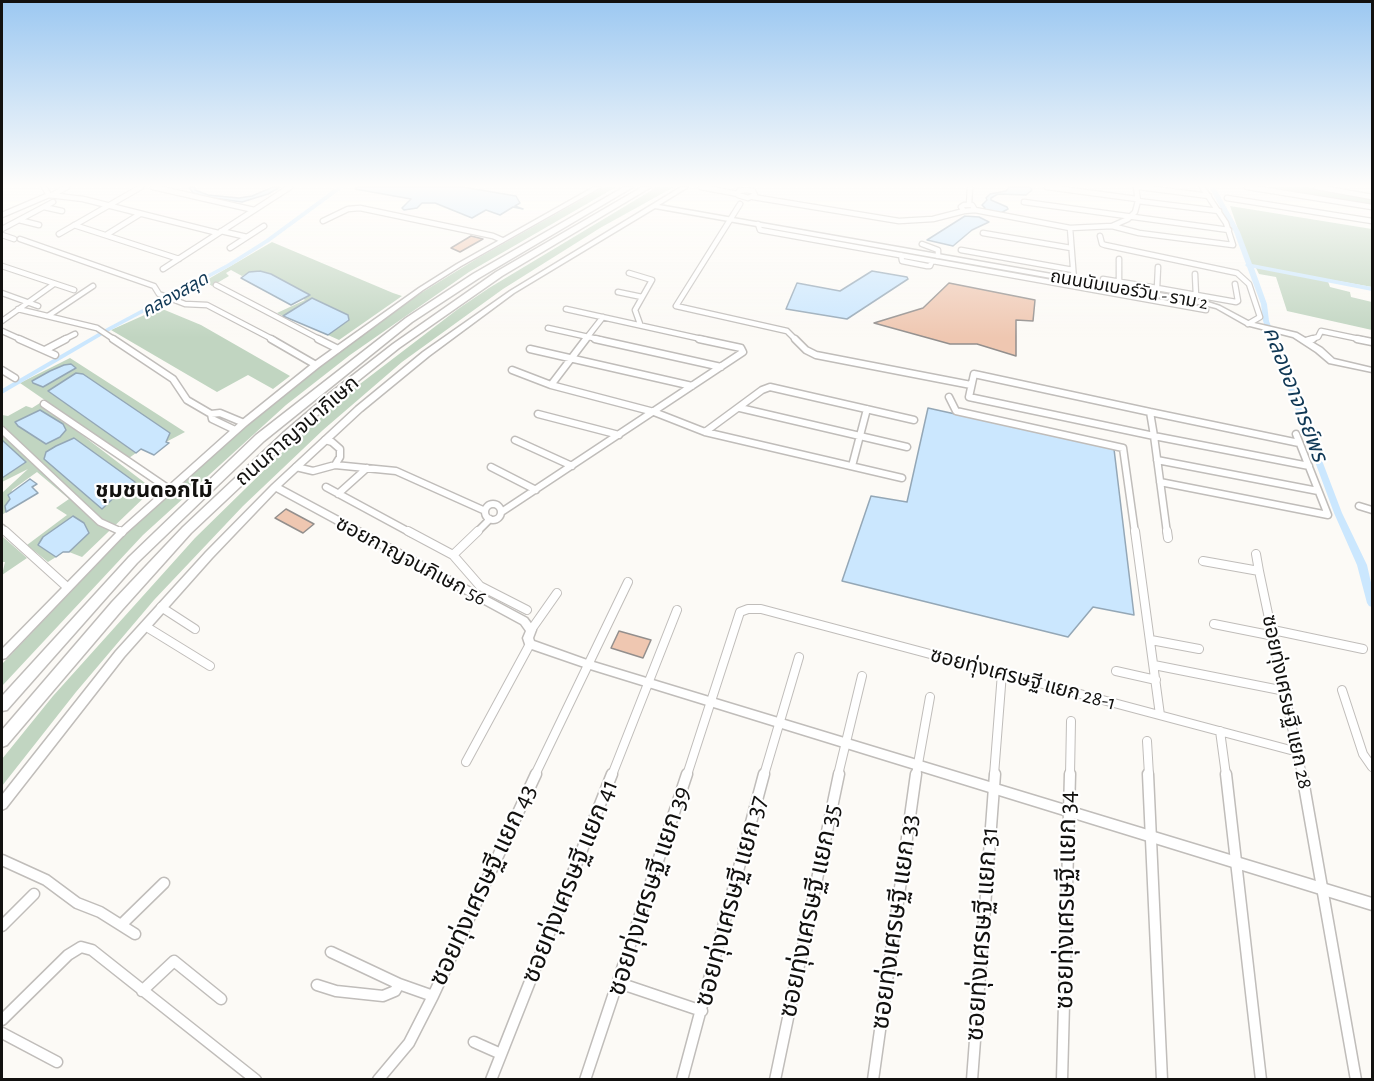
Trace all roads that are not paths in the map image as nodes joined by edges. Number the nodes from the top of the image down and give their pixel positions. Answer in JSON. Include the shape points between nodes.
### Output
{"nodes":[{"id":1,"x":11,"y":237,"type":"edge"},
{"id":2,"x":113,"y":237,"type":"edge"},
{"id":3,"x":212,"y":237,"type":"edge"},
{"id":4,"x":247,"y":237,"type":"edge"},
{"id":5,"x":496,"y":237,"type":"edge"},
{"id":6,"x":507,"y":237,"type":"edge"},
{"id":7,"x":543,"y":237,"type":"edge"},
{"id":8,"x":562,"y":237,"type":"edge"},
{"id":9,"x":602,"y":237,"type":"edge"},
{"id":10,"x":719,"y":237,"type":"edge"},
{"id":11,"x":821,"y":237,"type":"edge"},
{"id":12,"x":1005,"y":237,"type":"edge"},
{"id":13,"x":1070,"y":237,"type":"edge"},
{"id":14,"x":1100,"y":237,"type":"edge"},
{"id":15,"x":1171,"y":237,"type":"edge"},
{"id":16,"x":1232,"y":237,"type":"edge"},
{"id":17,"x":502,"y":240,"type":"junction"},
{"id":18,"x":922,"y":244,"type":"dead end"},
{"id":19,"x":230,"y":248,"type":"dead end"},
{"id":20,"x":1071,"y":248,"type":"junction"},
{"id":21,"x":961,"y":250,"type":"dead end"},
{"id":22,"x":898,"y":252,"type":"junction"},
{"id":23,"x":935,"y":258,"type":"junction"},
{"id":24,"x":179,"y":259,"type":"junction"},
{"id":25,"x":1119,"y":259,"type":"dead end"},
{"id":26,"x":2,"y":266,"type":"edge"},
{"id":27,"x":1158,"y":267,"type":"dead end"},
{"id":28,"x":163,"y":269,"type":"dead end"},
{"id":29,"x":1073,"y":270,"type":"junction"},
{"id":30,"x":629,"y":273,"type":"dead end"},
{"id":31,"x":1016,"y":273,"type":"junction"},
{"id":32,"x":1195,"y":274,"type":"dead end"},
{"id":33,"x":1074,"y":280,"type":"junction"},
{"id":34,"x":54,"y":284,"type":"junction"},
{"id":35,"x":1235,"y":284,"type":"dead end"},
{"id":36,"x":216,"y":285,"type":"dead end"},
{"id":37,"x":1102,"y":285,"type":"junction"},
{"id":38,"x":1118,"y":285,"type":"junction"},
{"id":39,"x":93,"y":286,"type":"dead end"},
{"id":40,"x":74,"y":290,"type":"dead end"},
{"id":41,"x":618,"y":292,"type":"dead end"},
{"id":42,"x":1158,"y":292,"type":"junction"},
{"id":43,"x":2,"y":293,"type":"edge"},
{"id":44,"x":1196,"y":296,"type":"junction"},
{"id":45,"x":642,"y":297,"type":"junction"},
{"id":46,"x":26,"y":302,"type":"junction"},
{"id":47,"x":1188,"y":304,"type":"junction"},
{"id":48,"x":38,"y":306,"type":"dead end"},
{"id":49,"x":18,"y":309,"type":"junction"},
{"id":50,"x":566,"y":309,"type":"dead end"},
{"id":51,"x":1206,"y":310,"type":"dead end"},
{"id":52,"x":48,"y":316,"type":"junction"},
{"id":53,"x":603,"y":317,"type":"junction"},
{"id":54,"x":2,"y":321,"type":"edge"},
{"id":55,"x":640,"y":324,"type":"junction"},
{"id":56,"x":1248,"y":324,"type":"junction"},
{"id":57,"x":548,"y":328,"type":"dead end"},
{"id":58,"x":2,"y":331,"type":"edge"},
{"id":59,"x":75,"y":334,"type":"dead end"},
{"id":60,"x":587,"y":337,"type":"junction"},
{"id":61,"x":1306,"y":341,"type":"junction"},
{"id":62,"x":1372,"y":342,"type":"edge"},
{"id":63,"x":338,"y":348,"type":"junction"},
{"id":64,"x":530,"y":349,"type":"dead end"},
{"id":65,"x":45,"y":350,"type":"junction"},
{"id":66,"x":55,"y":355,"type":"dead end"},
{"id":67,"x":571,"y":359,"type":"junction"},
{"id":68,"x":316,"y":365,"type":"junction"},
{"id":69,"x":721,"y":367,"type":"junction"},
{"id":70,"x":2,"y":370,"type":"edge"},
{"id":71,"x":512,"y":370,"type":"dead end"},
{"id":72,"x":1372,"y":370,"type":"edge"},
{"id":73,"x":15,"y":378,"type":"dead end"},
{"id":74,"x":551,"y":385,"type":"junction"},
{"id":75,"x":971,"y":385,"type":"junction"},
{"id":76,"x":692,"y":387,"type":"junction"},
{"id":77,"x":949,"y":397,"type":"dead end"},
{"id":78,"x":44,"y":404,"type":"dead end"},
{"id":79,"x":740,"y":408,"type":"junction"},
{"id":80,"x":867,"y":409,"type":"junction"},
{"id":81,"x":654,"y":412,"type":"junction"},
{"id":82,"x":1150,"y":412,"type":"junction"},
{"id":83,"x":211,"y":414,"type":"junction"},
{"id":84,"x":538,"y":414,"type":"dead end"},
{"id":85,"x":914,"y":420,"type":"dead end"},
{"id":86,"x":243,"y":423,"type":"junction"},
{"id":87,"x":2,"y":430,"type":"edge"},
{"id":88,"x":235,"y":430,"type":"junction"},
{"id":89,"x":705,"y":432,"type":"junction"},
{"id":90,"x":1296,"y":434,"type":"dead end"},
{"id":91,"x":619,"y":435,"type":"junction"},
{"id":92,"x":1154,"y":436,"type":"junction"},
{"id":93,"x":860,"y":437,"type":"junction"},
{"id":94,"x":325,"y":440,"type":"junction"},
{"id":95,"x":515,"y":440,"type":"dead end"},
{"id":96,"x":1299,"y":442,"type":"junction"},
{"id":97,"x":907,"y":447,"type":"dead end"},
{"id":98,"x":1157,"y":460,"type":"junction"},
{"id":99,"x":335,"y":465,"type":"junction"},
{"id":100,"x":572,"y":466,"type":"junction"},
{"id":101,"x":852,"y":466,"type":"junction"},
{"id":102,"x":1309,"y":466,"type":"junction"},
{"id":103,"x":296,"y":467,"type":"junction"},
{"id":104,"x":491,"y":467,"type":"dead end"},
{"id":105,"x":367,"y":468,"type":"junction"},
{"id":106,"x":902,"y":478,"type":"dead end"},
{"id":107,"x":1160,"y":482,"type":"junction"},
{"id":108,"x":275,"y":487,"type":"junction"},
{"id":109,"x":326,"y":488,"type":"dead end"},
{"id":110,"x":169,"y":489,"type":"junction"},
{"id":111,"x":536,"y":490,"type":"junction"},
{"id":112,"x":1318,"y":491,"type":"junction"},
{"id":113,"x":338,"y":494,"type":"junction"},
{"id":114,"x":1359,"y":506,"type":"dead end"},
{"id":115,"x":483,"y":510,"type":"junction"},
{"id":116,"x":1372,"y":510,"type":"edge"},
{"id":117,"x":503,"y":511,"type":"junction"},
{"id":118,"x":490,"y":519,"type":"junction"},
{"id":119,"x":2,"y":528,"type":"edge"},
{"id":120,"x":122,"y":532,"type":"junction"},
{"id":121,"x":1168,"y":538,"type":"dead end"},
{"id":122,"x":1256,"y":554,"type":"dead end"},
{"id":123,"x":453,"y":555,"type":"junction"},
{"id":124,"x":1203,"y":561,"type":"dead end"},
{"id":125,"x":1259,"y":571,"type":"junction"},
{"id":126,"x":628,"y":582,"type":"dead end"},
{"id":127,"x":67,"y":587,"type":"junction"},
{"id":128,"x":557,"y":593,"type":"dead end"},
{"id":129,"x":161,"y":608,"type":"junction"},
{"id":130,"x":748,"y":609,"type":"joint"},
{"id":131,"x":527,"y":610,"type":"dead end"},
{"id":132,"x":676,"y":610,"type":"dead end"},
{"id":133,"x":1214,"y":624,"type":"dead end"},
{"id":134,"x":145,"y":626,"type":"junction"},
{"id":135,"x":195,"y":630,"type":"dead end"},
{"id":136,"x":531,"y":630,"type":"junction"},
{"id":137,"x":1273,"y":633,"type":"junction"},
{"id":138,"x":1151,"y":640,"type":"junction"},
{"id":139,"x":530,"y":644,"type":"junction"},
{"id":140,"x":1199,"y":649,"type":"dead end"},
{"id":141,"x":1363,"y":649,"type":"dead end"},
{"id":142,"x":2,"y":656,"type":"edge"},
{"id":143,"x":799,"y":657,"type":"dead end"},
{"id":144,"x":587,"y":664,"type":"junction"},
{"id":145,"x":1154,"y":665,"type":"junction"},
{"id":146,"x":210,"y":666,"type":"dead end"},
{"id":147,"x":1116,"y":671,"type":"dead end"},
{"id":148,"x":1002,"y":674,"type":"junction"},
{"id":149,"x":862,"y":676,"type":"dead end"},
{"id":150,"x":1156,"y":680,"type":"junction"},
{"id":151,"x":648,"y":682,"type":"junction"},
{"id":152,"x":1342,"y":690,"type":"dead end"},
{"id":153,"x":1285,"y":691,"type":"junction"},
{"id":154,"x":930,"y":698,"type":"dead end"},
{"id":155,"x":712,"y":702,"type":"junction"},
{"id":156,"x":2,"y":705,"type":"edge"},
{"id":157,"x":1160,"y":715,"type":"junction"},
{"id":158,"x":1071,"y":721,"type":"dead end"},
{"id":159,"x":778,"y":722,"type":"junction"},
{"id":160,"x":1220,"y":731,"type":"junction"},
{"id":161,"x":2,"y":740,"type":"edge"},
{"id":162,"x":1147,"y":741,"type":"dead end"},
{"id":163,"x":845,"y":743,"type":"junction"},
{"id":164,"x":1298,"y":752,"type":"junction"},
{"id":165,"x":466,"y":762,"type":"dead end"},
{"id":166,"x":917,"y":765,"type":"junction"},
{"id":167,"x":1372,"y":767,"type":"edge"},
{"id":168,"x":992,"y":788,"type":"junction"},
{"id":169,"x":2,"y":804,"type":"edge"},
{"id":170,"x":1067,"y":811,"type":"junction"},
{"id":171,"x":1151,"y":837,"type":"junction"},
{"id":172,"x":2,"y":860,"type":"edge"},
{"id":173,"x":1237,"y":863,"type":"junction"},
{"id":174,"x":164,"y":883,"type":"dead end"},
{"id":175,"x":1322,"y":889,"type":"junction"},
{"id":176,"x":34,"y":894,"type":"dead end"},
{"id":177,"x":1372,"y":904,"type":"edge"},
{"id":178,"x":122,"y":924,"type":"junction"},
{"id":179,"x":2,"y":926,"type":"edge"},
{"id":180,"x":135,"y":934,"type":"dead end"},
{"id":181,"x":331,"y":952,"type":"dead end"},
{"id":182,"x":619,"y":983,"type":"junction"},
{"id":183,"x":399,"y":984,"type":"junction"},
{"id":184,"x":317,"y":985,"type":"dead end"},
{"id":185,"x":142,"y":991,"type":"junction"},
{"id":186,"x":433,"y":996,"type":"junction"},
{"id":187,"x":221,"y":999,"type":"dead end"},
{"id":188,"x":702,"y":1011,"type":"junction"},
{"id":189,"x":2,"y":1020,"type":"edge"},
{"id":190,"x":2,"y":1033,"type":"edge"},
{"id":191,"x":474,"y":1042,"type":"dead end"},
{"id":192,"x":501,"y":1054,"type":"junction"},
{"id":193,"x":57,"y":1062,"type":"dead end"},
{"id":194,"x":256,"y":1080,"type":"edge"},
{"id":195,"x":378,"y":1080,"type":"edge"},
{"id":196,"x":491,"y":1080,"type":"edge"},
{"id":197,"x":585,"y":1080,"type":"edge"},
{"id":198,"x":682,"y":1080,"type":"edge"},
{"id":199,"x":776,"y":1080,"type":"edge"},
{"id":200,"x":873,"y":1080,"type":"edge"},
{"id":201,"x":972,"y":1080,"type":"edge"},
{"id":202,"x":1062,"y":1080,"type":"edge"},
{"id":203,"x":1162,"y":1080,"type":"edge"},
{"id":204,"x":1261,"y":1080,"type":"edge"},
{"id":205,"x":1356,"y":1080,"type":"edge"}],
"edges":[{"from":1,"to":68,"type":"street","via":[[154,286],[159,294],[185,304],[207,305]]},
{"from":2,"to":24,"type":"street"},
{"from":3,"to":24,"type":"street"},
{"from":4,"to":19,"type":"street"},
{"from":5,"to":17,"type":"street"},
{"from":6,"to":17,"type":"main road"},
{"from":7,"to":156,"type":"highway","name":"ถนนกาญจนาภิเษก","via":[[409,320],[260,438],[133,560]]},
{"from":8,"to":161,"type":"highway","name":"ถนนกาญจนาภิเษก","via":[[489,281],[396,346],[326,402],[187,530]]},
{"from":9,"to":94,"type":"main road","via":[[512,292],[426,354]]},
{"from":10,"to":75,"type":"street","via":[[676,306],[787,331],[816,355]]},
{"from":11,"to":22,"type":"main road","name":"ถนนนัมเบอร์วัน - ราม 2"},
{"from":12,"to":20,"type":"street"},
{"from":13,"to":20,"type":"street"},
{"from":14,"to":56,"type":"street","via":[[1104,245],[1237,273],[1249,284],[1260,317]]},
{"from":15,"to":16,"type":"street","via":[[1232,246]]},
{"from":17,"to":63,"type":"main road","via":[[421,289]]},
{"from":18,"to":23,"type":"street","via":[[938,250]]},
{"from":20,"to":29,"type":"street"},
{"from":21,"to":29,"type":"street"},
{"from":22,"to":23,"type":"main road","name":"ถนนนัมเบอร์วัน - ราม 2"},
{"from":22,"to":23,"type":"street","via":[[902,261],[927,266]]},
{"from":23,"to":31,"type":"main road","name":"ถนนนัมเบอร์วัน - ราม 2"},
{"from":24,"to":28,"type":"street"},
{"from":25,"to":38,"type":"street"},
{"from":26,"to":34,"type":"street"},
{"from":27,"to":42,"type":"street"},
{"from":29,"to":33,"type":"street"},
{"from":30,"to":45,"type":"street","via":[[652,279]]},
{"from":31,"to":33,"type":"main road","name":"ถนนนัมเบอร์วัน - ราม 2"},
{"from":31,"to":37,"type":"street"},
{"from":32,"to":44,"type":"street"},
{"from":33,"to":37,"type":"main road","name":"ถนนนัมเบอร์วัน - ราม 2"},
{"from":34,"to":40,"type":"street"},
{"from":34,"to":46,"type":"street"},
{"from":35,"to":44,"type":"street","via":[[1236,302]]},
{"from":36,"to":63,"type":"street"},
{"from":37,"to":38,"type":"main road","name":"ถนนนัมเบอร์วัน - ราม 2"},
{"from":37,"to":47,"type":"street"},
{"from":38,"to":42,"type":"main road","name":"ถนนนัมเบอร์วัน - ราม 2"},
{"from":39,"to":52,"type":"street"},
{"from":41,"to":45,"type":"street"},
{"from":42,"to":44,"type":"street"},
{"from":42,"to":47,"type":"main road","name":"ถนนนัมเบอร์วัน - ราม 2"},
{"from":43,"to":46,"type":"street"},
{"from":45,"to":55,"type":"street","via":[[635,310]]},
{"from":46,"to":48,"type":"street"},
{"from":46,"to":49,"type":"street"},
{"from":47,"to":51,"type":"street"},
{"from":47,"to":56,"type":"main road","name":"ถนนนัมเบอร์วัน - ราม 2","via":[[1212,304]]},
{"from":49,"to":52,"type":"street"},
{"from":49,"to":54,"type":"street"},
{"from":50,"to":53,"type":"street"},
{"from":52,"to":83,"type":"street","via":[[98,328],[173,379],[187,400]]},
{"from":53,"to":55,"type":"street"},
{"from":53,"to":60,"type":"street"},
{"from":55,"to":69,"type":"street","via":[[743,350]]},
{"from":56,"to":61,"type":"main road","name":"ถนนนัมเบอร์วัน - ราม 2","via":[[1281,330]]},
{"from":57,"to":60,"type":"street"},
{"from":58,"to":65,"type":"street"},
{"from":59,"to":65,"type":"street"},
{"from":60,"to":67,"type":"street"},
{"from":60,"to":69,"type":"street"},
{"from":61,"to":62,"type":"street","via":[[1322,331]]},
{"from":61,"to":72,"type":"main road","name":"ถนนนัมเบอร์วัน - ราม 2","via":[[1332,361]]},
{"from":63,"to":68,"type":"main road"},
{"from":64,"to":67,"type":"street"},
{"from":65,"to":66,"type":"street"},
{"from":67,"to":74,"type":"street"},
{"from":67,"to":76,"type":"street"},
{"from":68,"to":86,"type":"main road"},
{"from":69,"to":76,"type":"street"},
{"from":70,"to":73,"type":"street"},
{"from":71,"to":74,"type":"street"},
{"from":74,"to":81,"type":"street"},
{"from":75,"to":82,"type":"street","via":[[974,374]]},
{"from":75,"to":92,"type":"street","via":[[969,397]]},
{"from":76,"to":81,"type":"street"},
{"from":77,"to":138,"type":"street","via":[[956,411],[1123,448]]},
{"from":78,"to":110,"type":"street"},
{"from":79,"to":80,"type":"street","via":[[770,387]]},
{"from":79,"to":89,"type":"street"},
{"from":79,"to":93,"type":"street"},
{"from":80,"to":85,"type":"street"},
{"from":80,"to":93,"type":"street"},
{"from":81,"to":89,"type":"street"},
{"from":81,"to":91,"type":"street"},
{"from":82,"to":92,"type":"street"},
{"from":82,"to":96,"type":"street"},
{"from":83,"to":86,"type":"street","via":[[220,413]]},
{"from":83,"to":88,"type":"street","via":[[212,419]]},
{"from":84,"to":91,"type":"street"},
{"from":86,"to":88,"type":"main road"},
{"from":87,"to":120,"type":"street","via":[[100,522]]},
{"from":88,"to":110,"type":"main road"},
{"from":89,"to":101,"type":"street"},
{"from":90,"to":96,"type":"street"},
{"from":91,"to":100,"type":"street"},
{"from":92,"to":98,"type":"street"},
{"from":92,"to":102,"type":"street"},
{"from":93,"to":97,"type":"street"},
{"from":93,"to":101,"type":"street"},
{"from":94,"to":99,"type":"street","via":[[340,449]]},
{"from":94,"to":103,"type":"main road"},
{"from":95,"to":100,"type":"street"},
{"from":96,"to":102,"type":"street"},
{"from":98,"to":107,"type":"street"},
{"from":98,"to":112,"type":"street"},
{"from":99,"to":103,"type":"street","via":[[313,471]]},
{"from":99,"to":105,"type":"street"},
{"from":100,"to":111,"type":"street"},
{"from":101,"to":106,"type":"street"},
{"from":102,"to":112,"type":"street"},
{"from":103,"to":108,"type":"main road"},
{"from":104,"to":111,"type":"street"},
{"from":105,"to":113,"type":"street"},
{"from":105,"to":115,"type":"street","via":[[396,471]]},
{"from":107,"to":112,"type":"street","via":[[1328,515]]},
{"from":107,"to":121,"type":"street"},
{"from":108,"to":129,"type":"main road"},
{"from":108,"to":136,"type":"main road","name":"ซอยกาญจนภิเษก 56","via":[[524,621]]},
{"from":109,"to":113,"type":"street"},
{"from":110,"to":120,"type":"main road"},
{"from":111,"to":117,"type":"street"},
{"from":113,"to":123,"type":"street"},
{"from":114,"to":116,"type":"street"},
{"from":115,"to":117,"type":"street","via":[[497,504]]},
{"from":115,"to":118,"type":"street","via":[[483,515]]},
{"from":117,"to":118,"type":"street"},
{"from":118,"to":123,"type":"street"},
{"from":119,"to":127,"type":"street"},
{"from":120,"to":127,"type":"main road"},
{"from":122,"to":125,"type":"street","name":"ซอยทุ่งเศรษฐี แยก 28"},
{"from":123,"to":131,"type":"street","via":[[480,586]]},
{"from":124,"to":125,"type":"street"},
{"from":125,"to":137,"type":"street","name":"ซอยทุ่งเศรษฐี แยก 28"},
{"from":126,"to":144,"type":"street","name":"ซอยทุ่งเศรษฐี แยก 43"},
{"from":127,"to":142,"type":"main road"},
{"from":128,"to":136,"type":"street"},
{"from":129,"to":134,"type":"main road"},
{"from":129,"to":135,"type":"street"},
{"from":130,"to":148,"type":"street","name":"ซอยทุ่งเศรษฐี แยก 28-1","via":[[761,609]]},
{"from":130,"to":155,"type":"street","name":"ซอยทุ่งเศรษฐี แยก 39","via":[[740,612]]},
{"from":132,"to":151,"type":"street","name":"ซอยทุ่งเศรษฐี แยก 41"},
{"from":133,"to":137,"type":"street"},
{"from":134,"to":146,"type":"street"},
{"from":134,"to":169,"type":"main road"},
{"from":136,"to":139,"type":"main road"},
{"from":137,"to":141,"type":"street"},
{"from":137,"to":153,"type":"street","name":"ซอยทุ่งเศรษฐี แยก 28"},
{"from":138,"to":140,"type":"street"},
{"from":138,"to":145,"type":"street"},
{"from":139,"to":144,"type":"main road"},
{"from":139,"to":165,"type":"street"},
{"from":143,"to":159,"type":"street","name":"ซอยทุ่งเศรษฐี แยก 37"},
{"from":144,"to":151,"type":"main road"},
{"from":144,"to":186,"type":"street","name":"ซอยทุ่งเศรษฐี แยก 43"},
{"from":145,"to":150,"type":"street"},
{"from":145,"to":153,"type":"street"},
{"from":147,"to":150,"type":"street"},
{"from":148,"to":157,"type":"street","name":"ซอยทุ่งเศรษฐี แยก 28-1"},
{"from":148,"to":168,"type":"street","name":"ซอยทุ่งเศรษฐี แยก 31"},
{"from":149,"to":163,"type":"street","name":"ซอยทุ่งเศรษฐี แยก 35"},
{"from":150,"to":157,"type":"street"},
{"from":151,"to":155,"type":"main road"},
{"from":151,"to":192,"type":"street","name":"ซอยทุ่งเศรษฐี แยก 41"},
{"from":152,"to":167,"type":"street"},
{"from":153,"to":164,"type":"street","name":"ซอยทุ่งเศรษฐี แยก 28"},
{"from":154,"to":166,"type":"street","name":"ซอยทุ่งเศรษฐี แยก 33"},
{"from":155,"to":159,"type":"main road"},
{"from":155,"to":182,"type":"street","name":"ซอยทุ่งเศรษฐี แยก 39"},
{"from":157,"to":160,"type":"street","name":"ซอยทุ่งเศรษฐี แยก 28-1"},
{"from":158,"to":170,"type":"street","name":"ซอยทุ่งเศรษฐี แยก 34"},
{"from":159,"to":163,"type":"main road"},
{"from":159,"to":188,"type":"street","name":"ซอยทุ่งเศรษฐี แยก 37"},
{"from":160,"to":164,"type":"street","name":"ซอยทุ่งเศรษฐี แยก 28-1"},
{"from":160,"to":173,"type":"street"},
{"from":162,"to":171,"type":"street"},
{"from":163,"to":166,"type":"main road"},
{"from":163,"to":199,"type":"street","name":"ซอยทุ่งเศรษฐี แยก 35"},
{"from":164,"to":175,"type":"street","name":"ซอยทุ่งเศรษฐี แยก 28"},
{"from":166,"to":168,"type":"main road"},
{"from":166,"to":200,"type":"street","name":"ซอยทุ่งเศรษฐี แยก 33"},
{"from":168,"to":170,"type":"main road"},
{"from":168,"to":201,"type":"street","name":"ซอยทุ่งเศรษฐี แยก 31"},
{"from":170,"to":171,"type":"main road"},
{"from":170,"to":202,"type":"street","name":"ซอยทุ่งเศรษฐี แยก 34"},
{"from":171,"to":173,"type":"main road"},
{"from":171,"to":203,"type":"street"},
{"from":172,"to":178,"type":"street","via":[[46,880],[86,908]]},
{"from":173,"to":175,"type":"main road"},
{"from":173,"to":204,"type":"street"},
{"from":174,"to":178,"type":"street"},
{"from":175,"to":177,"type":"main road"},
{"from":175,"to":205,"type":"street","name":"ซอยทุ่งเศรษฐี แยก 28"},
{"from":176,"to":179,"type":"street"},
{"from":178,"to":180,"type":"street"},
{"from":181,"to":183,"type":"street"},
{"from":182,"to":188,"type":"street"},
{"from":182,"to":197,"type":"street","name":"ซอยทุ่งเศรษฐี แยก 39"},
{"from":183,"to":184,"type":"street","name":"ซอยทุ่งเศรษฐี แยก 43","via":[[395,991],[383,996]]},
{"from":183,"to":186,"type":"street","name":"ซอยทุ่งเศรษฐี แยก 43"},
{"from":185,"to":187,"type":"street","via":[[174,961]]},
{"from":185,"to":189,"type":"street","via":[[92,950],[81,947]]},
{"from":185,"to":194,"type":"street"},
{"from":186,"to":195,"type":"street","via":[[409,1043]]},
{"from":188,"to":198,"type":"street","name":"ซอยทุ่งเศรษฐี แยก 37"},
{"from":190,"to":193,"type":"street"},
{"from":191,"to":192,"type":"street"},
{"from":192,"to":196,"type":"street","name":"ซอยทุ่งเศรษฐี แยก 41"}]}
